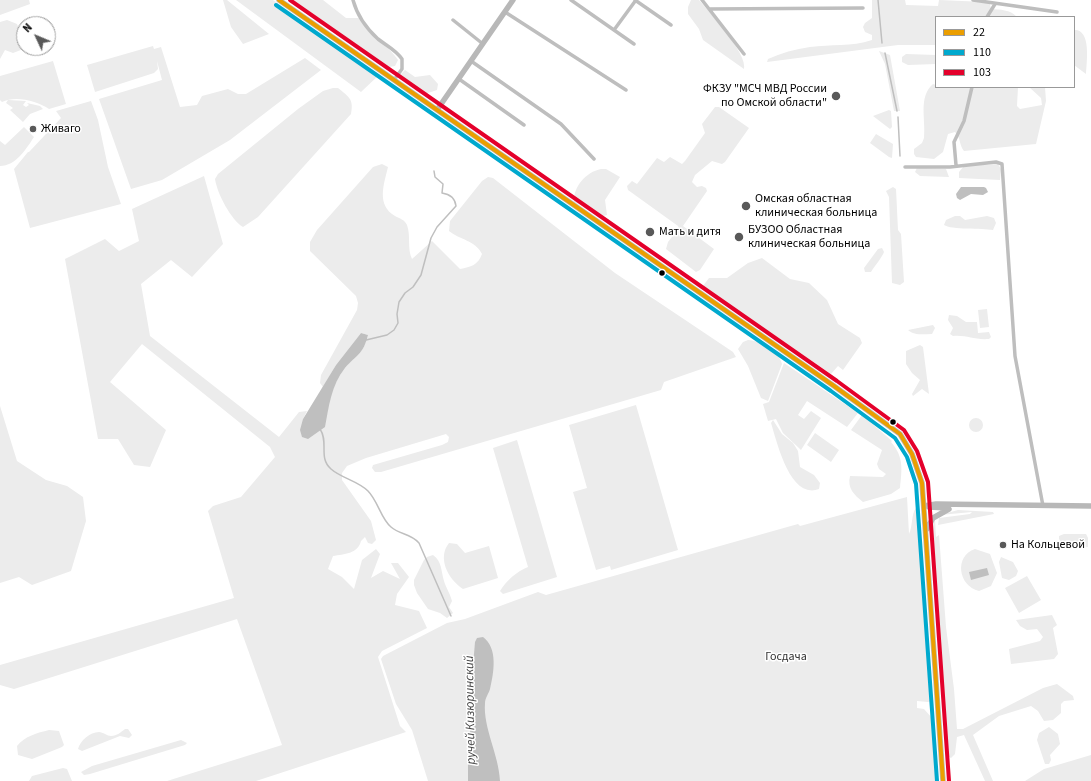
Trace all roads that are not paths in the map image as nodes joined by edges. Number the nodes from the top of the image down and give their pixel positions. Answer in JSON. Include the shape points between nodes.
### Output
{"nodes":[{"id":1,"x":279,"y":0,"type":"edge"},
{"id":2,"x":353,"y":0,"type":"edge"},
{"id":3,"x":513,"y":0,"type":"edge"},
{"id":4,"x":570,"y":0,"type":"edge"},
{"id":5,"x":636,"y":0,"type":"edge"},
{"id":6,"x":702,"y":0,"type":"edge"},
{"id":7,"x":972,"y":0,"type":"edge"},
{"id":8,"x":995,"y":4,"type":"junction"},
{"id":9,"x":863,"y":8,"type":"dead end"},
{"id":10,"x":709,"y":9,"type":"junction"},
{"id":11,"x":505,"y":12,"type":"junction"},
{"id":12,"x":1057,"y":12,"type":"dead end"},
{"id":13,"x":988,"y":16,"type":"edge"},
{"id":14,"x":453,"y":20,"type":"dead end"},
{"id":15,"x":671,"y":24,"type":"dead end"},
{"id":16,"x":614,"y":30,"type":"junction"},
{"id":17,"x":483,"y":44,"type":"junction"},
{"id":18,"x":634,"y":44,"type":"dead end"},
{"id":19,"x":744,"y":54,"type":"dead end"},
{"id":20,"x":471,"y":60,"type":"junction"},
{"id":21,"x":459,"y":79,"type":"junction"},
{"id":22,"x":394,"y":80,"type":"junction"},
{"id":23,"x":972,"y":88,"type":"edge"},
{"id":24,"x":626,"y":90,"type":"dead end"},
{"id":25,"x":437,"y":110,"type":"junction"},
{"id":26,"x":524,"y":125,"type":"dead end"},
{"id":27,"x":594,"y":159,"type":"dead end"},
{"id":28,"x":956,"y":165,"type":"junction"},
{"id":29,"x":904,"y":167,"type":"dead end"},
{"id":30,"x":924,"y":506,"type":"junction"},
{"id":31,"x":999,"y":506,"type":"junction"},
{"id":32,"x":1043,"y":506,"type":"junction"},
{"id":33,"x":1091,"y":506,"type":"edge"},
{"id":34,"x":955,"y":508,"type":"junction"},
{"id":35,"x":926,"y":534,"type":"junction"},
{"id":36,"x":943,"y":781,"type":"edge"}],
"edges":[{"from":1,"to":22,"type":"main road"},
{"from":2,"to":22,"type":"street","via":[[365,24],[402,60],[402,69]]},
{"from":3,"to":11,"type":"main road"},
{"from":4,"to":16,"type":"street"},
{"from":5,"to":15,"type":"street"},
{"from":5,"to":16,"type":"street"},
{"from":6,"to":10,"type":"street"},
{"from":7,"to":8,"type":"street"},
{"from":8,"to":12,"type":"street"},
{"from":8,"to":13,"type":"street"},
{"from":9,"to":10,"type":"street"},
{"from":10,"to":19,"type":"street"},
{"from":11,"to":17,"type":"main road"},
{"from":11,"to":24,"type":"street"},
{"from":14,"to":17,"type":"street"},
{"from":16,"to":18,"type":"street"},
{"from":17,"to":20,"type":"main road"},
{"from":20,"to":21,"type":"main road"},
{"from":20,"to":27,"type":"street","via":[[561,124]]},
{"from":21,"to":25,"type":"main road"},
{"from":21,"to":26,"type":"street"},
{"from":22,"to":25,"type":"main road"},
{"from":23,"to":28,"type":"street","via":[[964,121],[954,142]]},
{"from":25,"to":30,"type":"main road","via":[[897,432],[909,448],[917,467],[922,483]]},
{"from":28,"to":29,"type":"street"},
{"from":28,"to":32,"type":"street","via":[[1000,162],[1004,168],[1015,356]]},
{"from":30,"to":31,"type":"main road"},
{"from":30,"to":34,"type":"main road"},
{"from":30,"to":35,"type":"main road"},
{"from":31,"to":32,"type":"main road"},
{"from":31,"to":34,"type":"main road"},
{"from":32,"to":33,"type":"main road"},
{"from":34,"to":35,"type":"main road","via":[[937,515],[930,523]]},
{"from":35,"to":36,"type":"main road"}]}
